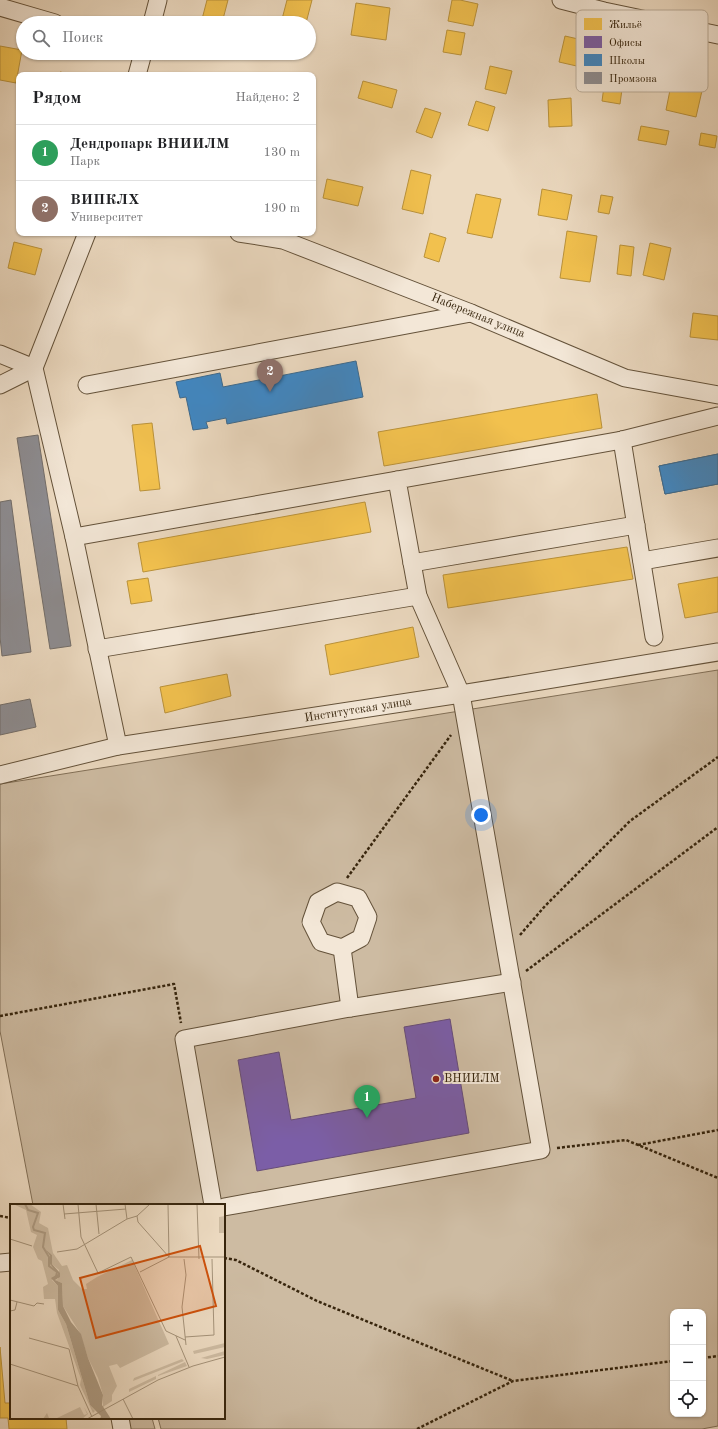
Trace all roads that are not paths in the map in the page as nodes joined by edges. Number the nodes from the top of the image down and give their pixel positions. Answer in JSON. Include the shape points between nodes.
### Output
{"nodes":[{"id":1,"x":158,"y":0,"type":"edge"},
{"id":2,"x":561,"y":0,"type":"edge"},
{"id":3,"x":0,"y":7,"type":"edge"},
{"id":4,"x":600,"y":10,"type":"edge"},
{"id":5,"x":31,"y":16,"type":"edge"},
{"id":6,"x":154,"y":16,"type":"edge"},
{"id":7,"x":708,"y":34,"type":"edge"},
{"id":8,"x":718,"y":36,"type":"edge"},
{"id":9,"x":141,"y":60,"type":"edge"},
{"id":10,"x":138,"y":72,"type":"edge"},
{"id":11,"x":86,"y":236,"type":"edge"},
{"id":12,"x":258,"y":236,"type":"edge"},
{"id":13,"x":471,"y":313,"type":"junction"},
{"id":14,"x":0,"y":354,"type":"edge"},
{"id":15,"x":34,"y":368,"type":"junction"},
{"id":16,"x":0,"y":385,"type":"edge"},
{"id":17,"x":87,"y":385,"type":"dead end"},
{"id":18,"x":718,"y":395,"type":"edge"},
{"id":19,"x":718,"y":416,"type":"edge"},
{"id":20,"x":622,"y":440,"type":"junction"},
{"id":21,"x":397,"y":480,"type":"junction"},
{"id":22,"x":636,"y":525,"type":"junction"},
{"id":23,"x":74,"y":537,"type":"junction"},
{"id":24,"x":718,"y":548,"type":"edge"},
{"id":25,"x":642,"y":561,"type":"junction"},
{"id":26,"x":412,"y":563,"type":"junction"},
{"id":27,"x":418,"y":596,"type":"junction"},
{"id":28,"x":654,"y":637,"type":"dead end"},
{"id":29,"x":98,"y":649,"type":"junction"},
{"id":30,"x":718,"y":652,"type":"edge"},
{"id":31,"x":461,"y":694,"type":"junction"},
{"id":32,"x":118,"y":746,"type":"junction"},
{"id":33,"x":0,"y":775,"type":"edge"},
{"id":34,"x":342,"y":948,"type":"junction"},
{"id":35,"x":512,"y":982,"type":"junction"},
{"id":36,"x":350,"y":1008,"type":"junction"},
{"id":37,"x":213,"y":1204,"type":"edge"},
{"id":38,"x":225,"y":1207,"type":"edge"},
{"id":39,"x":10,"y":1262,"type":"edge"},
{"id":40,"x":0,"y":1263,"type":"edge"},
{"id":41,"x":120,"y":1419,"type":"edge"},
{"id":42,"x":122,"y":1429,"type":"edge"}],
"edges":[{"from":1,"to":6,"type":"street"},
{"from":2,"to":4,"type":"street"},
{"from":3,"to":5,"type":"street"},
{"from":7,"to":8,"type":"street"},
{"from":9,"to":10,"type":"street"},
{"from":11,"to":15,"type":"street"},
{"from":12,"to":13,"type":"street","name":"Набережная улица","via":[[283,240]]},
{"from":13,"to":17,"type":"street"},
{"from":13,"to":18,"type":"street","name":"Набережная улица","via":[[625,378]]},
{"from":14,"to":15,"type":"street"},
{"from":15,"to":16,"type":"street"},
{"from":15,"to":23,"type":"street"},
{"from":19,"to":20,"type":"street"},
{"from":20,"to":21,"type":"street"},
{"from":20,"to":22,"type":"street"},
{"from":21,"to":23,"type":"street"},
{"from":21,"to":26,"type":"street"},
{"from":22,"to":25,"type":"street"},
{"from":22,"to":26,"type":"street"},
{"from":23,"to":29,"type":"street"},
{"from":24,"to":25,"type":"street"},
{"from":25,"to":28,"type":"street"},
{"from":26,"to":27,"type":"street"},
{"from":27,"to":29,"type":"street"},
{"from":27,"to":31,"type":"street"},
{"from":29,"to":32,"type":"street"},
{"from":30,"to":31,"type":"street","name":"Институтская улица"},
{"from":31,"to":32,"type":"street","name":"Институтская улица"},
{"from":31,"to":35,"type":"street"},
{"from":32,"to":33,"type":"street","name":"Институтская улица"},
{"from":34,"to":34,"type":"street","via":[[361,938],[368,918],[358,898],[337,892],[318,902],[311,922],[321,942]]},
{"from":34,"to":36,"type":"street"},
{"from":35,"to":36,"type":"street"},
{"from":35,"to":38,"type":"street","via":[[541,1150]]},
{"from":36,"to":37,"type":"street","via":[[184,1039]]},
{"from":39,"to":40,"type":"street"},
{"from":41,"to":42,"type":"street"}]}
